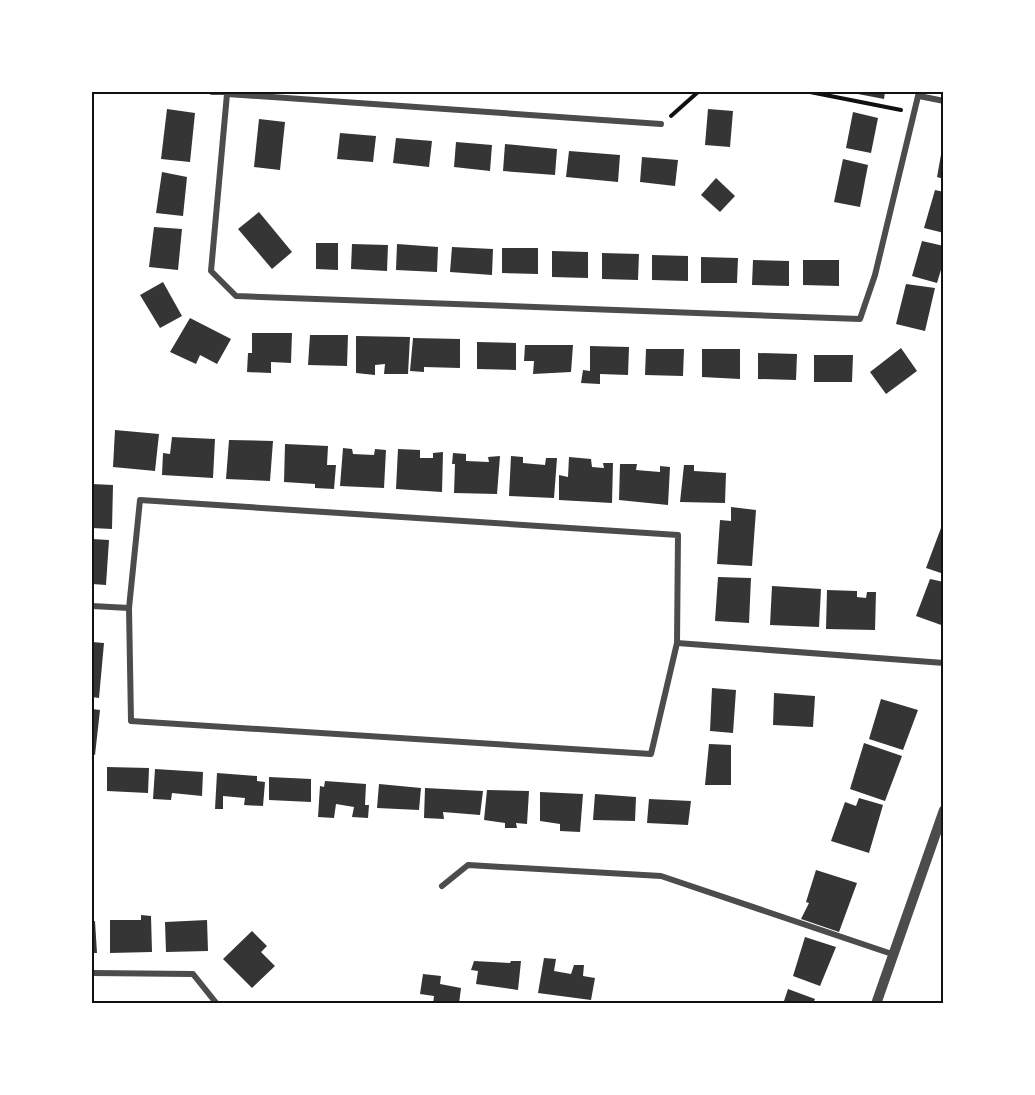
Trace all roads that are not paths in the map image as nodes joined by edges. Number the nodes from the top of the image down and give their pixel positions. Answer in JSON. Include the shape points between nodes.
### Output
{"nodes":[{"id":1,"x":212,"y":92,"type":"edge"},
{"id":2,"x":227,"y":93,"type":"edge"},
{"id":3,"x":919,"y":94,"type":"edge"},
{"id":4,"x":944,"y":101,"type":"edge"},
{"id":5,"x":661,"y":124,"type":"road end"},
{"id":6,"x":92,"y":606,"type":"edge"},
{"id":7,"x":129,"y":608,"type":"junction"},
{"id":8,"x":677,"y":643,"type":"junction"},
{"id":9,"x":944,"y":663,"type":"edge"},
{"id":10,"x":944,"y":810,"type":"edge"},
{"id":11,"x":442,"y":886,"type":"dead end"},
{"id":12,"x":892,"y":954,"type":"junction"},
{"id":13,"x":92,"y":973,"type":"edge"},
{"id":14,"x":217,"y":1004,"type":"edge"},
{"id":15,"x":876,"y":1004,"type":"edge"}],
"edges":[{"from":1,"to":2,"type":"street"},
{"from":2,"to":3,"type":"street","via":[[211,271],[236,296],[860,319],[876,275]]},
{"from":2,"to":5,"type":"street"},
{"from":3,"to":4,"type":"street"},
{"from":6,"to":7,"type":"street"},
{"from":7,"to":8,"type":"street","via":[[131,721],[580,750],[651,754]]},
{"from":7,"to":8,"type":"street","via":[[140,500],[678,535]]},
{"from":8,"to":9,"type":"street"},
{"from":10,"to":12,"type":"street"},
{"from":11,"to":12,"type":"street","via":[[468,865],[661,876]]},
{"from":12,"to":15,"type":"street"},
{"from":13,"to":14,"type":"street","via":[[193,974]]}]}
